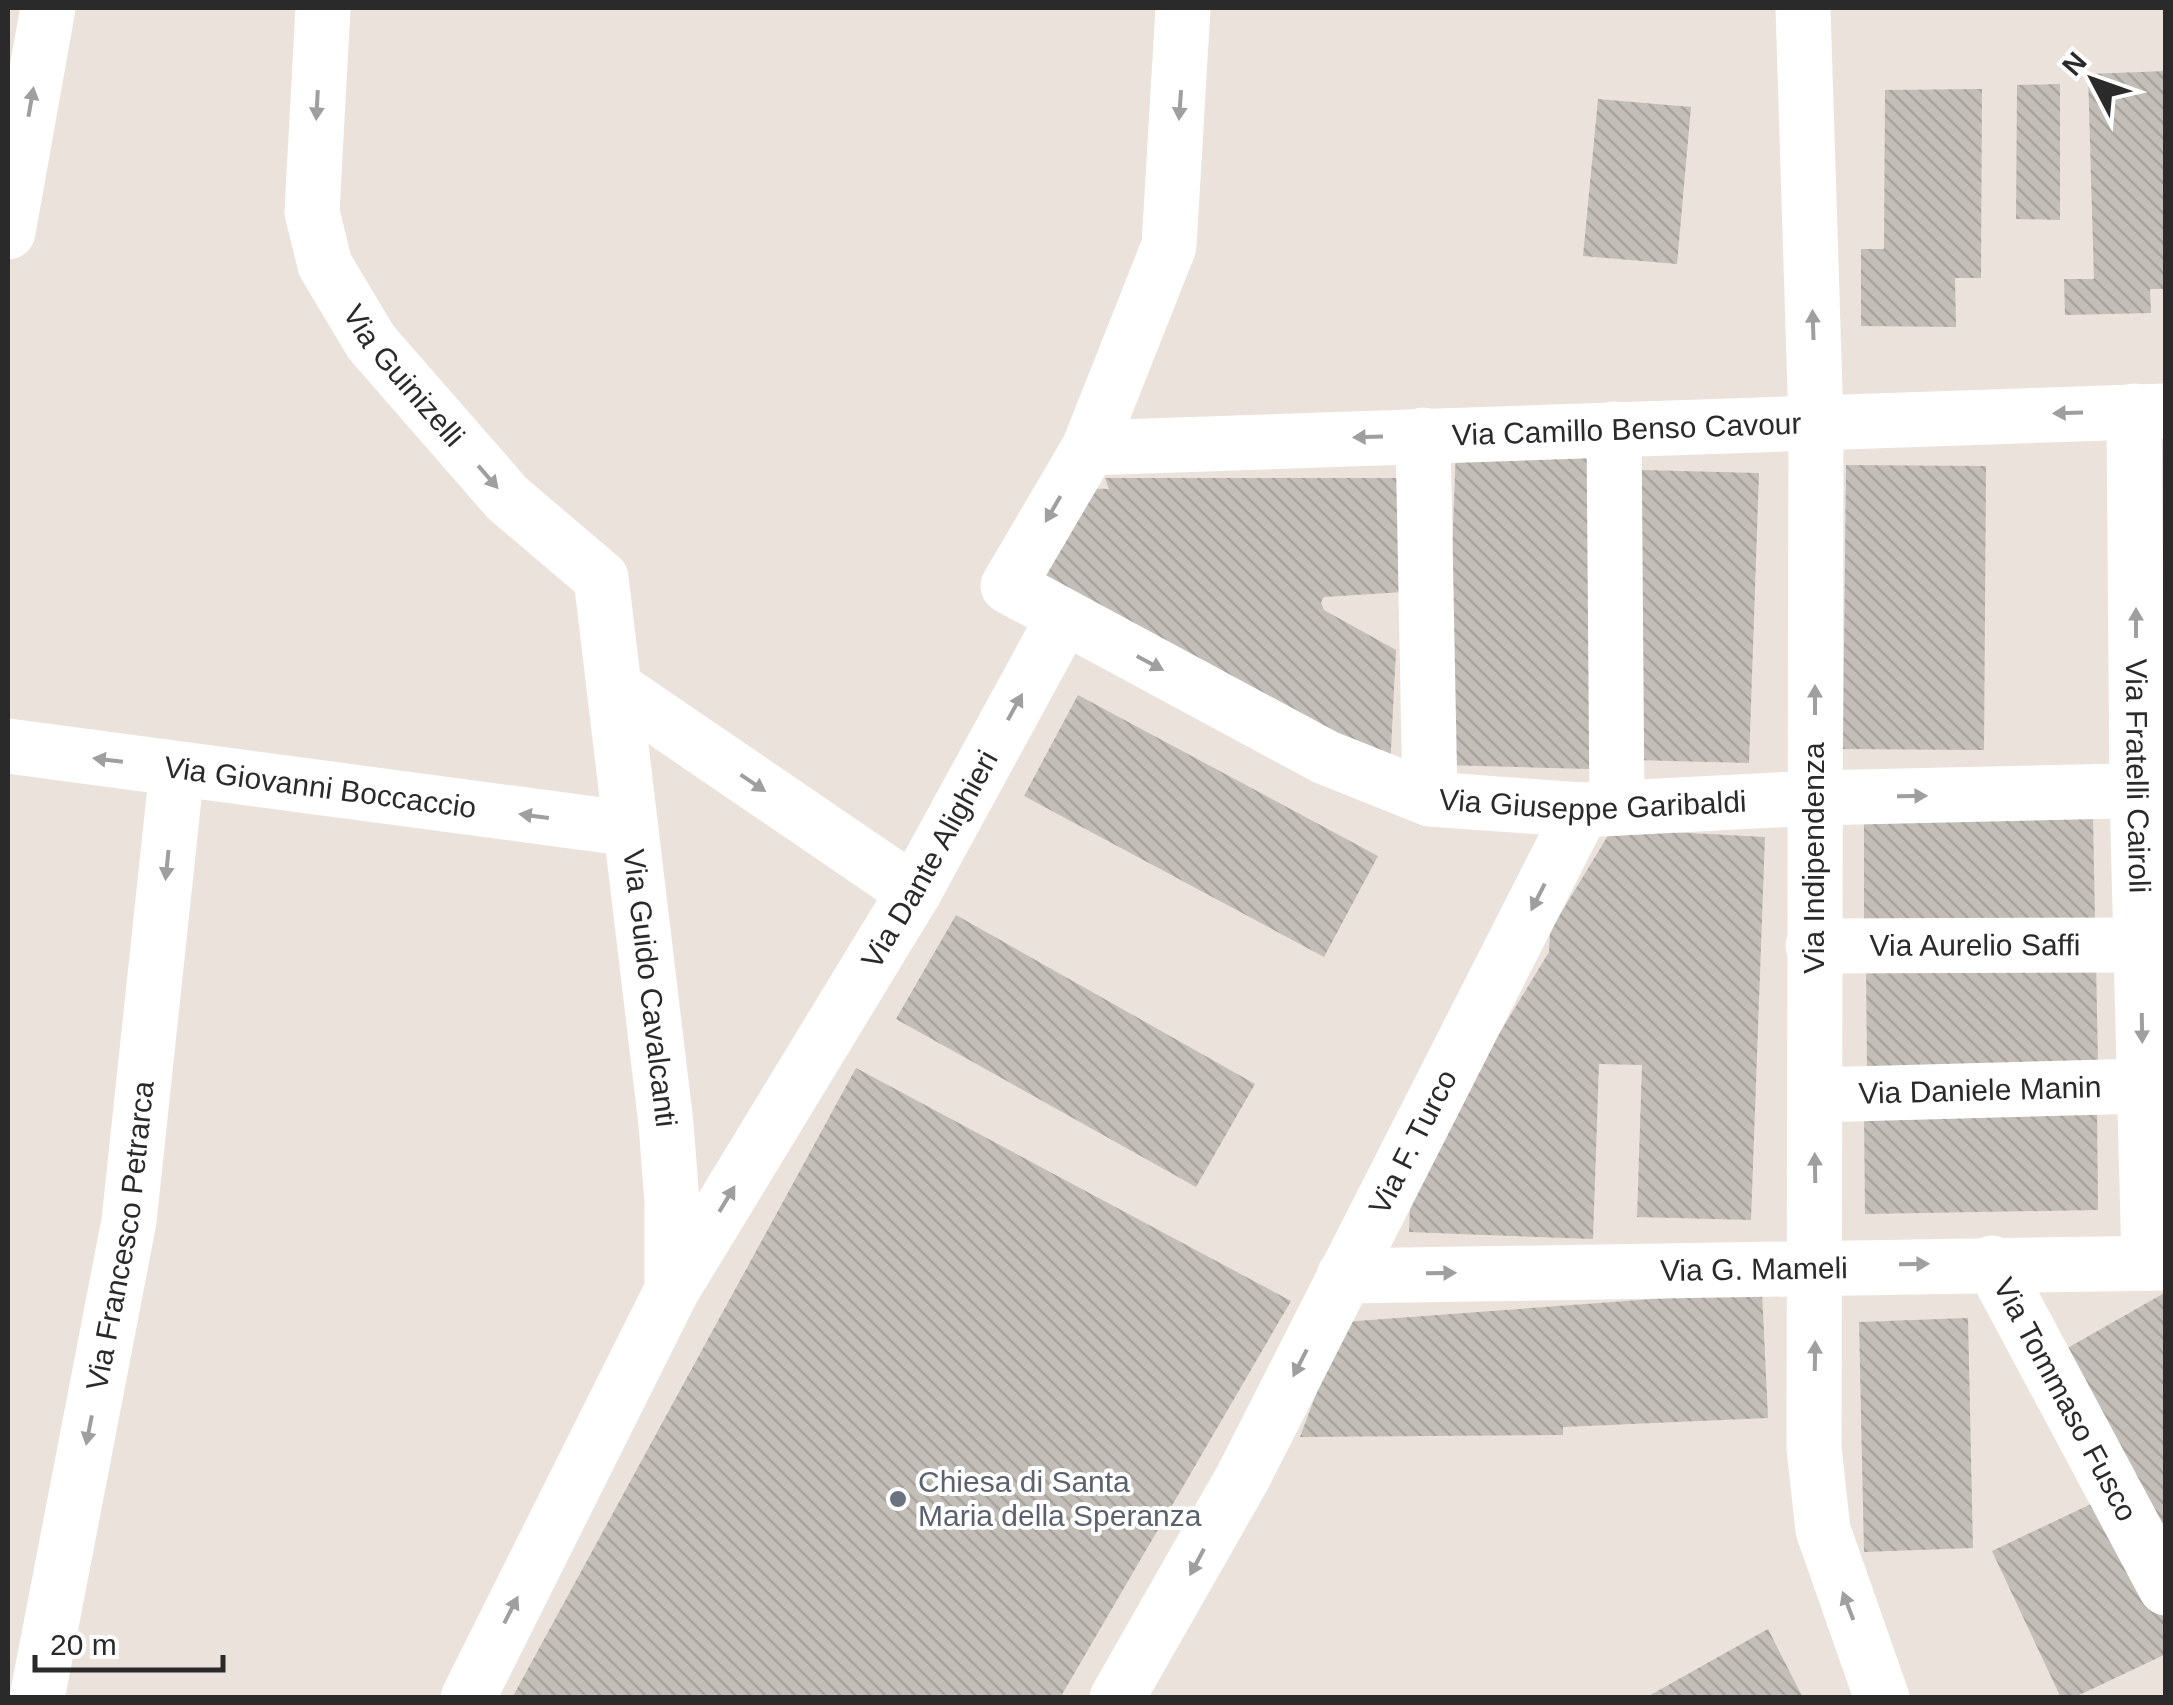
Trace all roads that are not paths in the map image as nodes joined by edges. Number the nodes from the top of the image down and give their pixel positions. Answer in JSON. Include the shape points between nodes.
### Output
{"nodes":[{"id":1,"x":48,"y":8,"type":"edge"},
{"id":2,"x":323,"y":8,"type":"edge"},
{"id":3,"x":1183,"y":8,"type":"edge"},
{"id":4,"x":1803,"y":8,"type":"edge"},
{"id":5,"x":8,"y":232,"type":"edge"},
{"id":6,"x":2150,"y":411,"type":"edge"},
{"id":7,"x":1816,"y":423,"type":"junction"},
{"id":8,"x":1614,"y":429,"type":"junction"},
{"id":9,"x":1423,"y":435,"type":"junction"},
{"id":10,"x":1089,"y":448,"type":"junction"},
{"id":11,"x":1064,"y":617,"type":"junction"},
{"id":12,"x":618,"y":690,"type":"junction"},
{"id":13,"x":8,"y":746,"type":"edge"},
{"id":14,"x":177,"y":768,"type":"junction"},
{"id":15,"x":2151,"y":791,"type":"edge"},
{"id":16,"x":1814,"y":798,"type":"junction"},
{"id":17,"x":1430,"y":799,"type":"junction"},
{"id":18,"x":1600,"y":809,"type":"junction"},
{"id":19,"x":631,"y":829,"type":"junction"},
{"id":20,"x":914,"y":892,"type":"junction"},
{"id":21,"x":2140,"y":945,"type":"junction"},
{"id":22,"x":1813,"y":946,"type":"junction"},
{"id":23,"x":2144,"y":1086,"type":"junction"},
{"id":24,"x":1814,"y":1095,"type":"junction"},
{"id":25,"x":1992,"y":1262,"type":"junction"},
{"id":26,"x":2157,"y":1262,"type":"edge"},
{"id":27,"x":1816,"y":1265,"type":"junction"},
{"id":28,"x":1344,"y":1276,"type":"junction"},
{"id":29,"x":672,"y":1290,"type":"junction"},
{"id":30,"x":2166,"y":1588,"type":"edge"},
{"id":31,"x":36,"y":1698,"type":"edge"},
{"id":32,"x":468,"y":1698,"type":"edge"},
{"id":33,"x":1116,"y":1698,"type":"edge"},
{"id":34,"x":1882,"y":1698,"type":"edge"}],
"edges":[{"from":5,"to":1,"type":"street","one_way":true},
{"from":2,"to":12,"type":"street","name":"Via Guinizelli","one_way":true,"via":[[312,212],[324,265],[371,342],[506,498],[601,578]]},
{"from":3,"to":10,"type":"street","one_way":true,"via":[[1169,246]]},
{"from":7,"to":4,"type":"street","name":"Via Indipendenza","one_way":true},
{"from":6,"to":7,"type":"street","name":"Via Camillo Benso Cavour","one_way":true},
{"from":15,"to":6,"type":"street","name":"Via Fratelli Cairoli","one_way":true},
{"from":7,"to":8,"type":"street","name":"Via Camillo Benso Cavour"},
{"from":16,"to":7,"type":"street","name":"Via Indipendenza","one_way":true},
{"from":8,"to":9,"type":"street","name":"Via Camillo Benso Cavour"},
{"from":8,"to":18,"type":"street"},
{"from":9,"to":10,"type":"street","name":"Via Camillo Benso Cavour","one_way":true},
{"from":9,"to":17,"type":"street"},
{"from":10,"to":11,"type":"street","one_way":true,"via":[[1008,586]]},
{"from":11,"to":17,"type":"street","name":"Via Giuseppe Garibaldi","one_way":true,"via":[[1324,757]]},
{"from":20,"to":11,"type":"street","name":"Via Dante Alighieri","one_way":true},
{"from":12,"to":19,"type":"street","name":"Via Guido Cavalcanti"},
{"from":12,"to":20,"type":"street","one_way":true},
{"from":14,"to":13,"type":"street","name":"Via Giovanni Boccaccio","one_way":true},
{"from":19,"to":14,"type":"street","name":"Via Giovanni Boccaccio","one_way":true},
{"from":14,"to":31,"type":"street","name":"Via Francesco Petrarca","one_way":true,"via":[[129,1220]]},
{"from":16,"to":15,"type":"street","name":"Via Giuseppe Garibaldi","one_way":true},
{"from":15,"to":21,"type":"street","name":"Via Fratelli Cairoli"},
{"from":16,"to":18,"type":"street","name":"Via Giuseppe Garibaldi"},
{"from":16,"to":22,"type":"street","name":"Via Indipendenza"},
{"from":17,"to":18,"type":"street","name":"Via Giuseppe Garibaldi"},
{"from":18,"to":28,"type":"street","name":"Via F. Turco","one_way":true},
{"from":19,"to":29,"type":"street","name":"Via Guido Cavalcanti","via":[[667,1144]]},
{"from":29,"to":20,"type":"street","name":"Via Dante Alighieri","one_way":true},
{"from":21,"to":22,"type":"street","name":"Via Aurelio Saffi"},
{"from":21,"to":23,"type":"street","name":"Via Fratelli Cairoli","one_way":true},
{"from":22,"to":24,"type":"street","name":"Via Indipendenza"},
{"from":23,"to":24,"type":"street","name":"Via Daniele Manin"},
{"from":23,"to":26,"type":"street","name":"Via Fratelli Cairoli"},
{"from":27,"to":24,"type":"street","name":"Via Indipendenza","one_way":true},
{"from":25,"to":26,"type":"street","name":"Via G. Mameli"},
{"from":27,"to":25,"type":"street","name":"Via G. Mameli","one_way":true},
{"from":25,"to":30,"type":"street","name":"Via Tommaso Fusco"},
{"from":28,"to":27,"type":"street","name":"Via G. Mameli","one_way":true},
{"from":34,"to":27,"type":"street","name":"Via Indipendenza","one_way":true,"via":[[1823,1530],[1814,1448]]},
{"from":28,"to":33,"type":"street","name":"Via F. Turco","one_way":true,"via":[[1244,1476]]},
{"from":32,"to":29,"type":"street","name":"Via Dante Alighieri","one_way":true}]}
